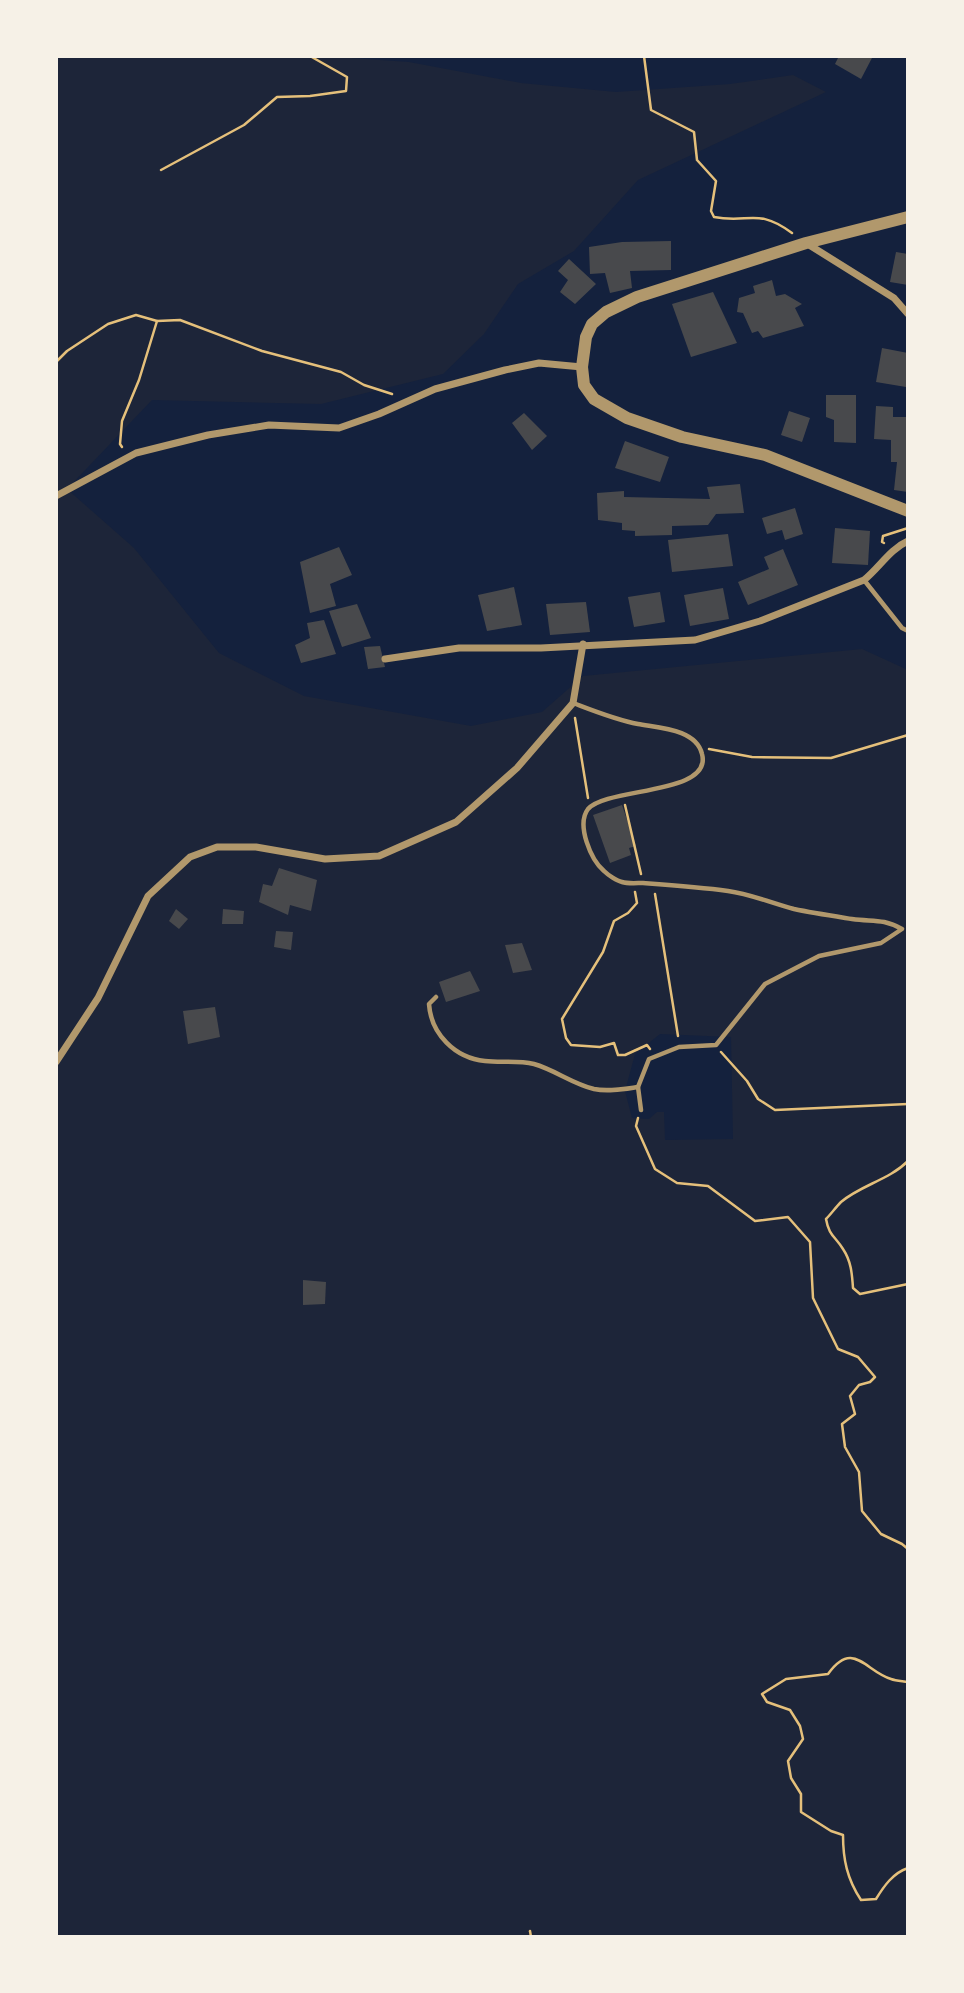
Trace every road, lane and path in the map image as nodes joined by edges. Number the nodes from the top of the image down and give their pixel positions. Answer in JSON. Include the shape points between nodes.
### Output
{"nodes":[{"id":1,"x":310,"y":56,"type":"edge"},
{"id":2,"x":644,"y":56,"type":"edge"},
{"id":3,"x":161,"y":170,"type":"dead end"},
{"id":4,"x":908,"y":217,"type":"edge"},
{"id":5,"x":806,"y":243,"type":"junction"},
{"id":6,"x":908,"y":314,"type":"edge"},
{"id":7,"x":157,"y":321,"type":"junction"},
{"id":8,"x":56,"y":362,"type":"edge"},
{"id":9,"x":582,"y":367,"type":"junction"},
{"id":10,"x":407,"y":401,"type":"junction"},
{"id":11,"x":128,"y":457,"type":"junction"},
{"id":12,"x":56,"y":496,"type":"edge"},
{"id":13,"x":908,"y":510,"type":"edge"},
{"id":14,"x":908,"y":541,"type":"edge"},
{"id":15,"x":864,"y":580,"type":"junction"},
{"id":16,"x":908,"y":631,"type":"edge"},
{"id":17,"x":583,"y":644,"type":"junction"},
{"id":18,"x":385,"y":659,"type":"dead end"},
{"id":19,"x":573,"y":703,"type":"junction"},
{"id":20,"x":908,"y":735,"type":"edge"},
{"id":21,"x":699,"y":747,"type":"junction"},
{"id":22,"x":622,"y":795,"type":"junction"},
{"id":23,"x":589,"y":808,"type":"junction"},
{"id":24,"x":632,"y":883,"type":"junction"},
{"id":25,"x":641,"y":883,"type":"junction"},
{"id":26,"x":436,"y":997,"type":"dead end"},
{"id":27,"x":716,"y":1045,"type":"junction"},
{"id":28,"x":679,"y":1047,"type":"junction"},
{"id":29,"x":653,"y":1057,"type":"junction"},
{"id":30,"x":56,"y":1062,"type":"edge"},
{"id":31,"x":638,"y":1087,"type":"junction"},
{"id":32,"x":908,"y":1104,"type":"edge"},
{"id":33,"x":641,"y":1110,"type":"joint"},
{"id":34,"x":908,"y":1161,"type":"edge"},
{"id":35,"x":908,"y":1284,"type":"edge"},
{"id":36,"x":908,"y":1549,"type":"edge"},
{"id":37,"x":908,"y":1682,"type":"edge"},
{"id":38,"x":908,"y":1868,"type":"edge"},
{"id":39,"x":530,"y":1931,"type":"dead end"},
{"id":40,"x":531,"y":1937,"type":"edge"}],
"edges":[{"from":1,"to":3,"type":"path","via":[[347,77],[346,91],[277,97],[244,125]]},
{"from":2,"to":5,"type":"path","via":[[651,110],[694,132],[697,160],[716,181],[714,217],[754,216],[775,221]]},
{"from":4,"to":5,"type":"street"},
{"from":5,"to":6,"type":"street","via":[[894,298]]},
{"from":5,"to":9,"type":"street","via":[[637,297],[607,312],[592,324],[586,337]]},
{"from":7,"to":8,"type":"path","via":[[136,315],[108,324]]},
{"from":7,"to":10,"type":"path","via":[[180,320],[262,351],[341,372]]},
{"from":7,"to":11,"type":"path","via":[[122,421],[120,444]]},
{"from":9,"to":10,"type":"street","via":[[539,363],[435,389]]},
{"from":9,"to":13,"type":"street","via":[[584,385],[593,398],[627,418],[681,437],[765,455]]},
{"from":10,"to":11,"type":"street","via":[[339,428],[269,425],[208,435]]},
{"from":11,"to":12,"type":"street"},
{"from":14,"to":15,"type":"street"},
{"from":15,"to":16,"type":"lane"},
{"from":15,"to":17,"type":"street","via":[[760,621],[695,640]]},
{"from":17,"to":18,"type":"street","via":[[458,648]]},
{"from":17,"to":19,"type":"street"},
{"from":19,"to":21,"type":"lane","via":[[680,733]]},
{"from":19,"to":23,"type":"path"},
{"from":19,"to":30,"type":"street","via":[[517,768],[456,822],[379,856],[326,859],[256,847],[217,847],[190,857],[148,896],[98,998]]},
{"from":20,"to":21,"type":"path","via":[[831,758],[752,757]]},
{"from":21,"to":22,"type":"lane","via":[[703,762],[694,776],[654,791]]},
{"from":22,"to":23,"type":"lane"},
{"from":22,"to":25,"type":"path","via":[[642,870]]},
{"from":23,"to":24,"type":"lane","via":[[584,818],[585,840],[603,870]]},
{"from":24,"to":25,"type":"lane"},
{"from":24,"to":29,"type":"path","via":[[637,903],[614,921],[603,952],[562,1019],[571,1045],[614,1043],[618,1055],[647,1045]]},
{"from":25,"to":27,"type":"lane","via":[[729,891],[807,911],[887,921],[902,929],[881,943],[819,956],[765,984]]},
{"from":25,"to":28,"type":"path","via":[[654,893]]},
{"from":26,"to":31,"type":"lane","via":[[429,1004],[430,1018],[441,1038],[460,1054],[534,1065],[596,1090]]},
{"from":27,"to":28,"type":"lane"},
{"from":27,"to":32,"type":"path","via":[[758,1099],[775,1110]]},
{"from":28,"to":29,"type":"lane"},
{"from":29,"to":31,"type":"lane"},
{"from":31,"to":33,"type":"lane"},
{"from":33,"to":36,"type":"path","via":[[636,1126],[655,1168],[677,1183],[708,1186],[755,1221],[788,1217],[810,1242],[813,1298],[838,1349],[858,1357],[875,1377],[850,1396],[855,1414],[842,1424],[845,1447],[859,1472],[862,1511],[881,1534]]},
{"from":34,"to":35,"type":"path","via":[[897,1172],[842,1202],[826,1219],[828,1232],[852,1267],[853,1288],[860,1294]]},
{"from":37,"to":38,"type":"path","via":[[888,1679],[860,1659],[849,1658],[838,1661],[828,1674],[786,1679],[762,1694],[767,1702],[790,1710],[800,1726],[803,1739],[788,1761],[801,1794],[801,1812],[843,1835],[843,1859],[861,1900],[877,1899],[886,1883]]},
{"from":39,"to":40,"type":"path"}]}
